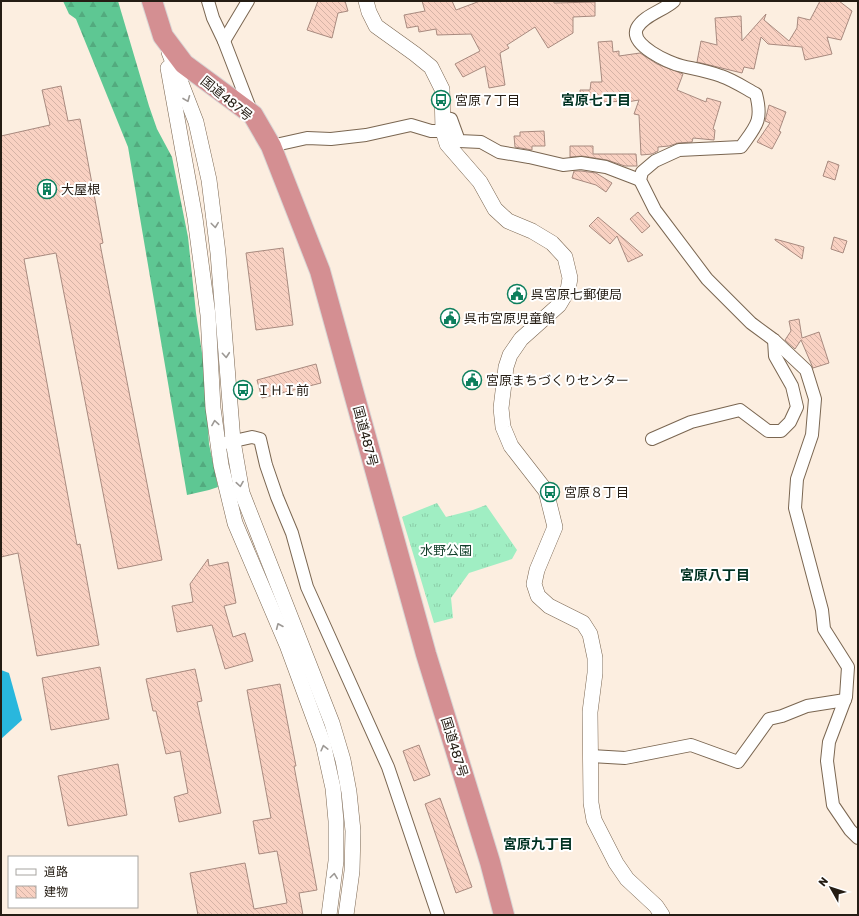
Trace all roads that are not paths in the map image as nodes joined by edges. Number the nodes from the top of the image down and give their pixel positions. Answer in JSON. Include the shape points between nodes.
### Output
{"nodes":[{"id":1,"x":152,"y":1,"type":"edge"},
{"id":2,"x":208,"y":1,"type":"edge"},
{"id":3,"x":248,"y":1,"type":"edge"},
{"id":4,"x":366,"y":1,"type":"edge"},
{"id":5,"x":674,"y":1,"type":"edge"},
{"id":6,"x":163,"y":36,"type":"junction"},
{"id":7,"x":224,"y":41,"type":"junction"},
{"id":8,"x":253,"y":115,"type":"junction"},
{"id":9,"x":443,"y":124,"type":"junction"},
{"id":10,"x":271,"y":146,"type":"junction"},
{"id":11,"x":640,"y":180,"type":"junction"},
{"id":12,"x":774,"y":340,"type":"junction"},
{"id":13,"x":652,"y":439,"type":"dead end"},
{"id":14,"x":233,"y":441,"type":"junction"},
{"id":15,"x":218,"y":444,"type":"junction"},
{"id":16,"x":845,"y":700,"type":"junction"},
{"id":17,"x":591,"y":756,"type":"junction"},
{"id":18,"x":858,"y":838,"type":"edge"},
{"id":19,"x":329,"y":915,"type":"edge"},
{"id":20,"x":346,"y":915,"type":"edge"},
{"id":21,"x":438,"y":915,"type":"edge"},
{"id":22,"x":504,"y":915,"type":"edge"},
{"id":23,"x":662,"y":915,"type":"edge"}],
"edges":[{"from":1,"to":6,"type":"highway","name":"国道487号"},
{"from":2,"to":7,"type":"street"},
{"from":3,"to":7,"type":"street"},
{"from":4,"to":9,"type":"street","via":[[376,26],[431,67],[442,89]]},
{"from":5,"to":11,"type":"street","via":[[642,22],[635,35],[638,41],[669,62],[721,76],[756,94],[760,108],[759,116],[756,127],[741,147],[679,150],[655,161],[642,172]]},
{"from":6,"to":8,"type":"highway","name":"国道487号","via":[[184,64]]},
{"from":6,"to":14,"type":"street","one_way":true,"via":[[196,122],[209,180],[218,253]]},
{"from":15,"to":6,"type":"street","one_way":true,"via":[[213,408],[208,315],[195,218]]},
{"from":7,"to":8,"type":"street"},
{"from":8,"to":10,"type":"highway","name":"国道487号"},
{"from":9,"to":10,"type":"street","via":[[431,132],[411,125],[366,135],[332,139],[306,138]]},
{"from":9,"to":11,"type":"street","via":[[451,119],[459,141],[481,142],[498,152],[563,165],[581,163],[606,167]]},
{"from":9,"to":17,"type":"street","via":[[447,144],[480,182],[495,209],[508,221],[552,243],[565,257],[570,278],[568,290],[559,305],[521,339],[510,355],[501,408],[503,427],[511,446],[546,491],[555,527],[537,570],[534,584],[538,596],[549,606],[583,623],[590,634],[595,658],[590,712]]},
{"from":10,"to":22,"type":"highway","name":"国道487号","via":[[320,271],[426,654]]},
{"from":11,"to":12,"type":"street","via":[[655,210],[707,279],[751,323]]},
{"from":12,"to":13,"type":"street","via":[[775,356],[792,386],[797,407],[790,422],[781,431],[768,431],[740,410],[691,422]]},
{"from":12,"to":16,"type":"street","via":[[806,370],[815,399],[812,435],[797,479],[795,508],[822,610],[824,629],[848,667]]},
{"from":14,"to":15,"type":"street"},
{"from":14,"to":20,"type":"street","one_way":true,"via":[[242,493],[332,723],[343,760],[352,831],[352,871]]},
{"from":14,"to":21,"type":"street","via":[[252,437],[260,439],[266,465],[292,534],[307,587],[388,767]]},
{"from":19,"to":15,"type":"street","one_way":true,"via":[[336,861],[336,821],[333,788],[323,743],[287,645],[235,523]]},
{"from":16,"to":17,"type":"street","via":[[807,706],[769,719],[738,762],[691,745],[625,758]]},
{"from":16,"to":18,"type":"street","via":[[829,742],[827,761],[833,805]]},
{"from":17,"to":23,"type":"street","via":[[591,803],[594,820],[627,879]]}]}
